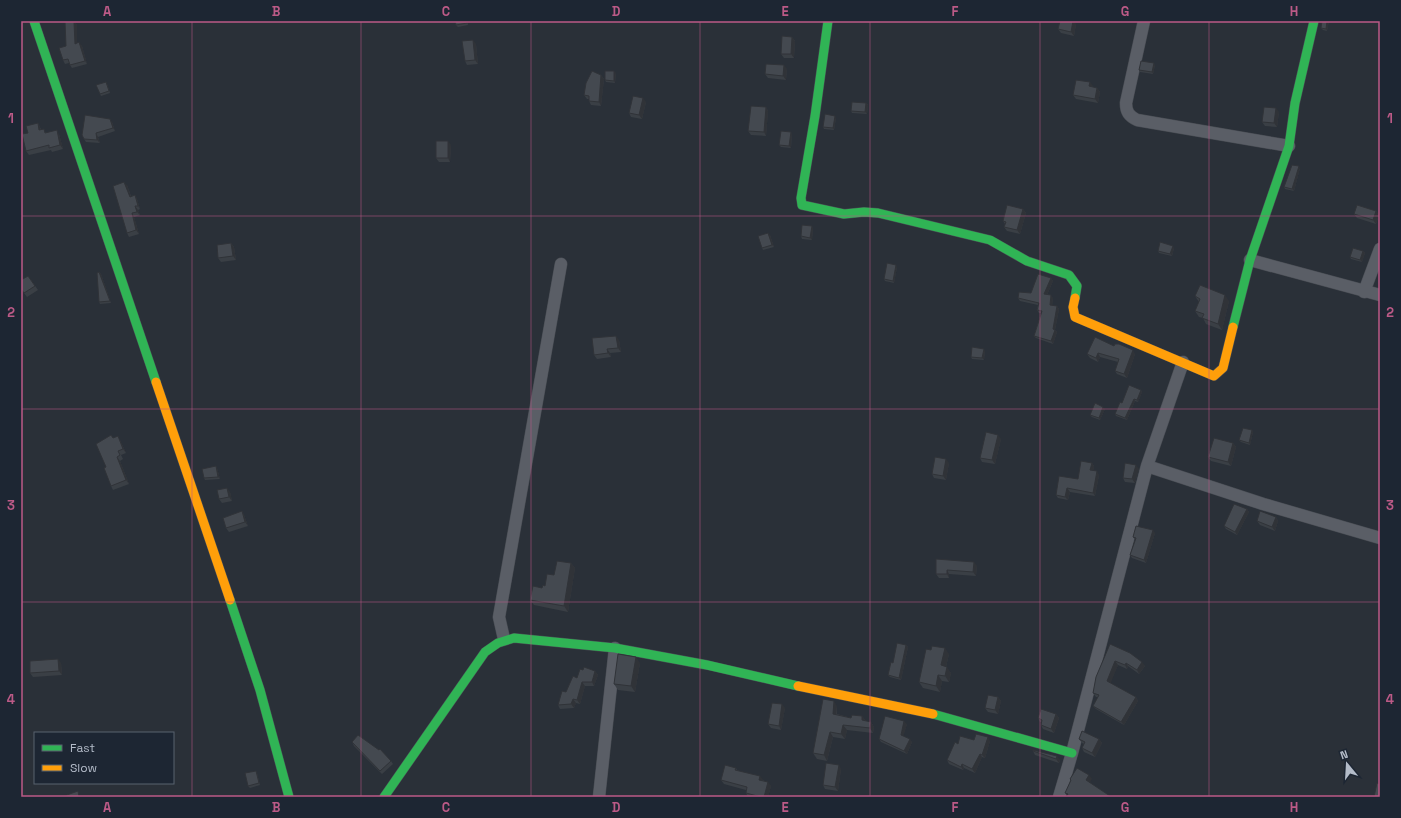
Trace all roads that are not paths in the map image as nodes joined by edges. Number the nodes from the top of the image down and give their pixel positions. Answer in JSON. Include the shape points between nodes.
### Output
{"nodes":[{"id":1,"x":34,"y":21,"type":"edge"},
{"id":2,"x":828,"y":21,"type":"edge"},
{"id":3,"x":1144,"y":21,"type":"edge"},
{"id":4,"x":1314,"y":21,"type":"edge"},
{"id":5,"x":1289,"y":146,"type":"junction"},
{"id":6,"x":1380,"y":249,"type":"edge"},
{"id":7,"x":1250,"y":260,"type":"junction"},
{"id":8,"x":561,"y":264,"type":"dead end"},
{"id":9,"x":1364,"y":292,"type":"junction"},
{"id":10,"x":1380,"y":296,"type":"edge"},
{"id":11,"x":1183,"y":362,"type":"junction"},
{"id":12,"x":1147,"y":466,"type":"junction"},
{"id":13,"x":1380,"y":538,"type":"edge"},
{"id":14,"x":504,"y":639,"type":"junction"},
{"id":15,"x":615,"y":648,"type":"junction"},
{"id":16,"x":1072,"y":753,"type":"junction"},
{"id":17,"x":289,"y":797,"type":"edge"},
{"id":18,"x":384,"y":797,"type":"edge"},
{"id":19,"x":599,"y":797,"type":"edge"},
{"id":20,"x":1058,"y":797,"type":"edge"}],
"edges":[{"from":1,"to":17,"type":"street","via":[[260,690]]},
{"from":2,"to":11,"type":"street","via":[[802,205],[844,214],[878,213],[990,240],[1027,261],[1074,278],[1078,289],[1073,310],[1075,317]]},
{"from":3,"to":5,"type":"street","via":[[1126,103],[1130,117]]},
{"from":4,"to":5,"type":"street","via":[[1295,103]]},
{"from":5,"to":7,"type":"street"},
{"from":6,"to":9,"type":"street"},
{"from":7,"to":9,"type":"street"},
{"from":7,"to":11,"type":"street","via":[[1223,368],[1214,376]]},
{"from":8,"to":14,"type":"street","via":[[499,617]]},
{"from":9,"to":10,"type":"street"},
{"from":11,"to":12,"type":"street"},
{"from":12,"to":13,"type":"street","via":[[1263,504]]},
{"from":12,"to":16,"type":"street"},
{"from":14,"to":15,"type":"street"},
{"from":14,"to":18,"type":"street","via":[[485,652]]},
{"from":15,"to":16,"type":"street","via":[[934,714]]},
{"from":15,"to":19,"type":"street"},
{"from":16,"to":20,"type":"street"}]}
